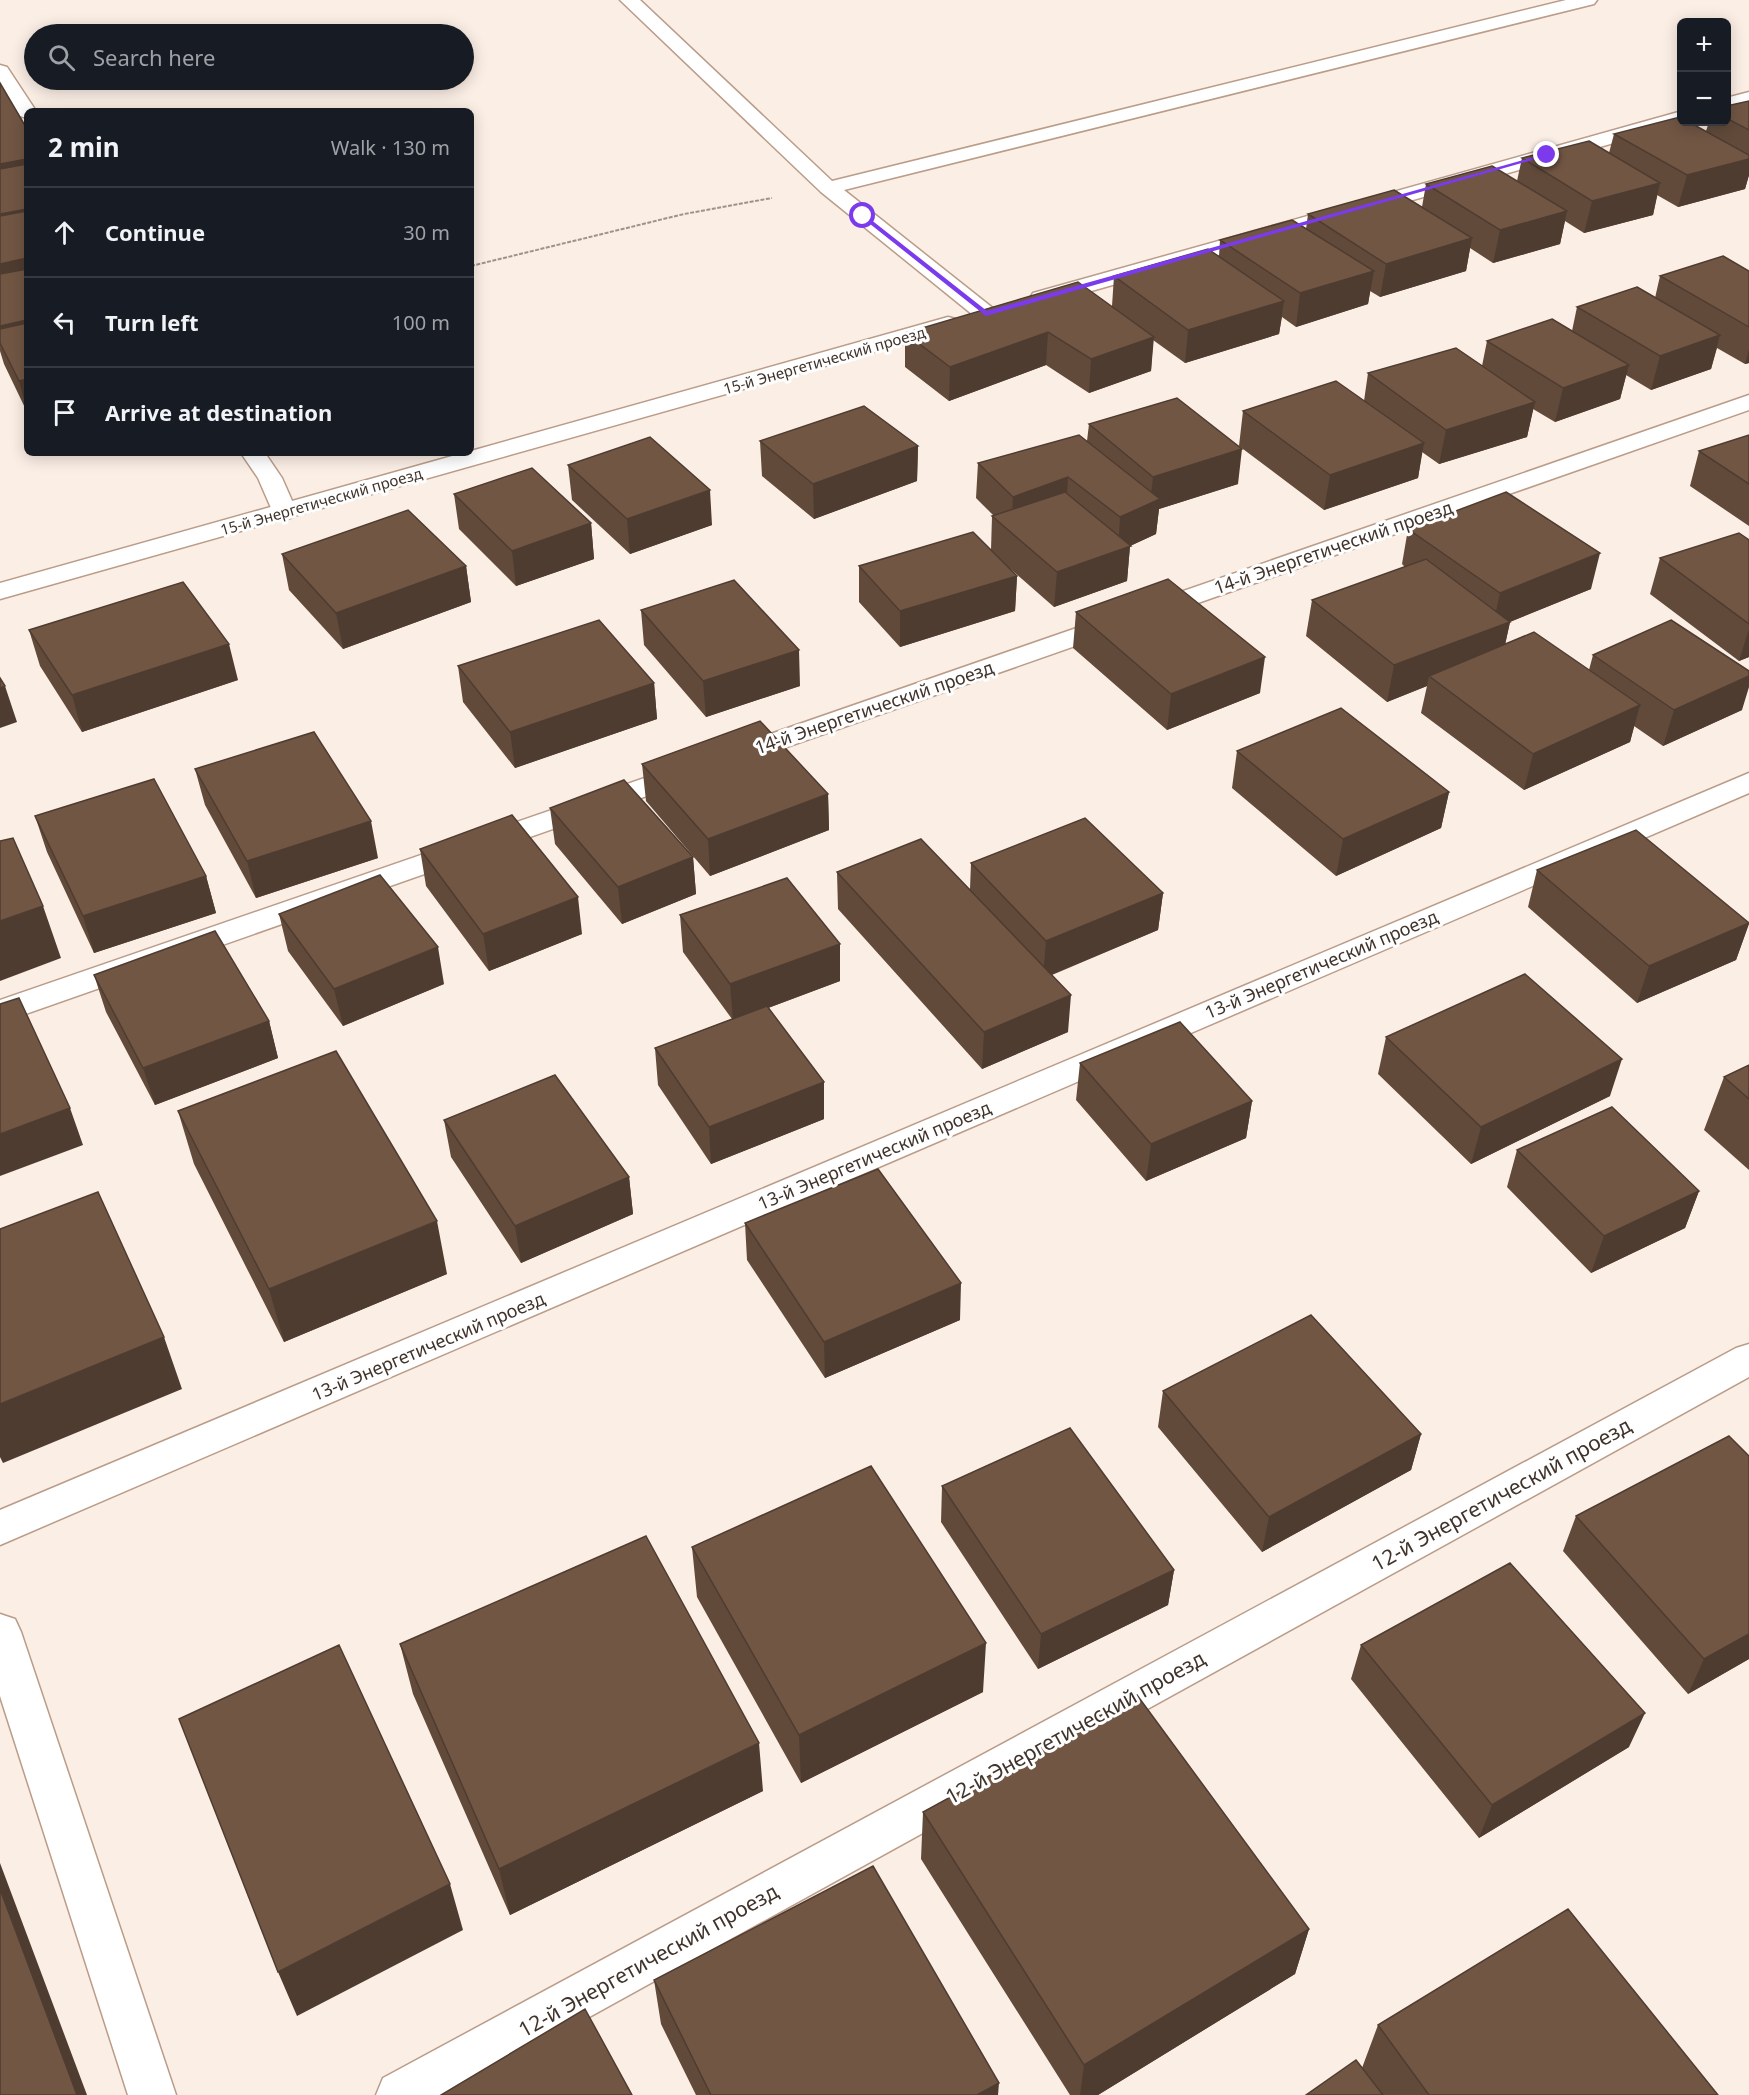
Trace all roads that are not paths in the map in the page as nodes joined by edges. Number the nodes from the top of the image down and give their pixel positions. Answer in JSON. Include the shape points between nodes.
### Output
{"nodes":[{"id":1,"x":629,"y":0,"type":"edge"},
{"id":2,"x":1587,"y":0,"type":"edge"},
{"id":3,"x":0,"y":71,"type":"edge"},
{"id":4,"x":1749,"y":98,"type":"edge"},
{"id":5,"x":1731,"y":103,"type":"edge"},
{"id":6,"x":24,"y":108,"type":"edge"},
{"id":7,"x":1677,"y":118,"type":"edge"},
{"id":8,"x":828,"y":188,"type":"junction"},
{"id":9,"x":986,"y":314,"type":"junction"},
{"id":10,"x":1749,"y":402,"type":"edge"},
{"id":11,"x":255,"y":456,"type":"edge"},
{"id":12,"x":284,"y":512,"type":"junction"},
{"id":13,"x":0,"y":591,"type":"edge"},
{"id":14,"x":1749,"y":782,"type":"edge"},
{"id":15,"x":0,"y":1011,"type":"edge"},
{"id":16,"x":1749,"y":1359,"type":"edge"},
{"id":17,"x":0,"y":1528,"type":"edge"},
{"id":18,"x":0,"y":1632,"type":"edge"},
{"id":19,"x":152,"y":2095,"type":"edge"},
{"id":20,"x":400,"y":2095,"type":"edge"}],
"edges":[{"from":1,"to":8,"type":"street"},
{"from":2,"to":8,"type":"street"},
{"from":3,"to":6,"type":"street"},
{"from":4,"to":5,"type":"street"},
{"from":7,"to":9,"type":"street","name":"15-й Энергетический проезд"},
{"from":8,"to":9,"type":"street"},
{"from":9,"to":12,"type":"street","name":"15-й Энергетический проезд"},
{"from":10,"to":15,"type":"street","name":"14-й Энергетический проезд"},
{"from":11,"to":12,"type":"street","via":[[270,478]]},
{"from":12,"to":13,"type":"street","name":"15-й Энергетический проезд"},
{"from":14,"to":17,"type":"street","name":"13-й Энергетический проезд"},
{"from":16,"to":20,"type":"street","name":"12-й Энергетический проезд"},
{"from":18,"to":19,"type":"street"}]}
